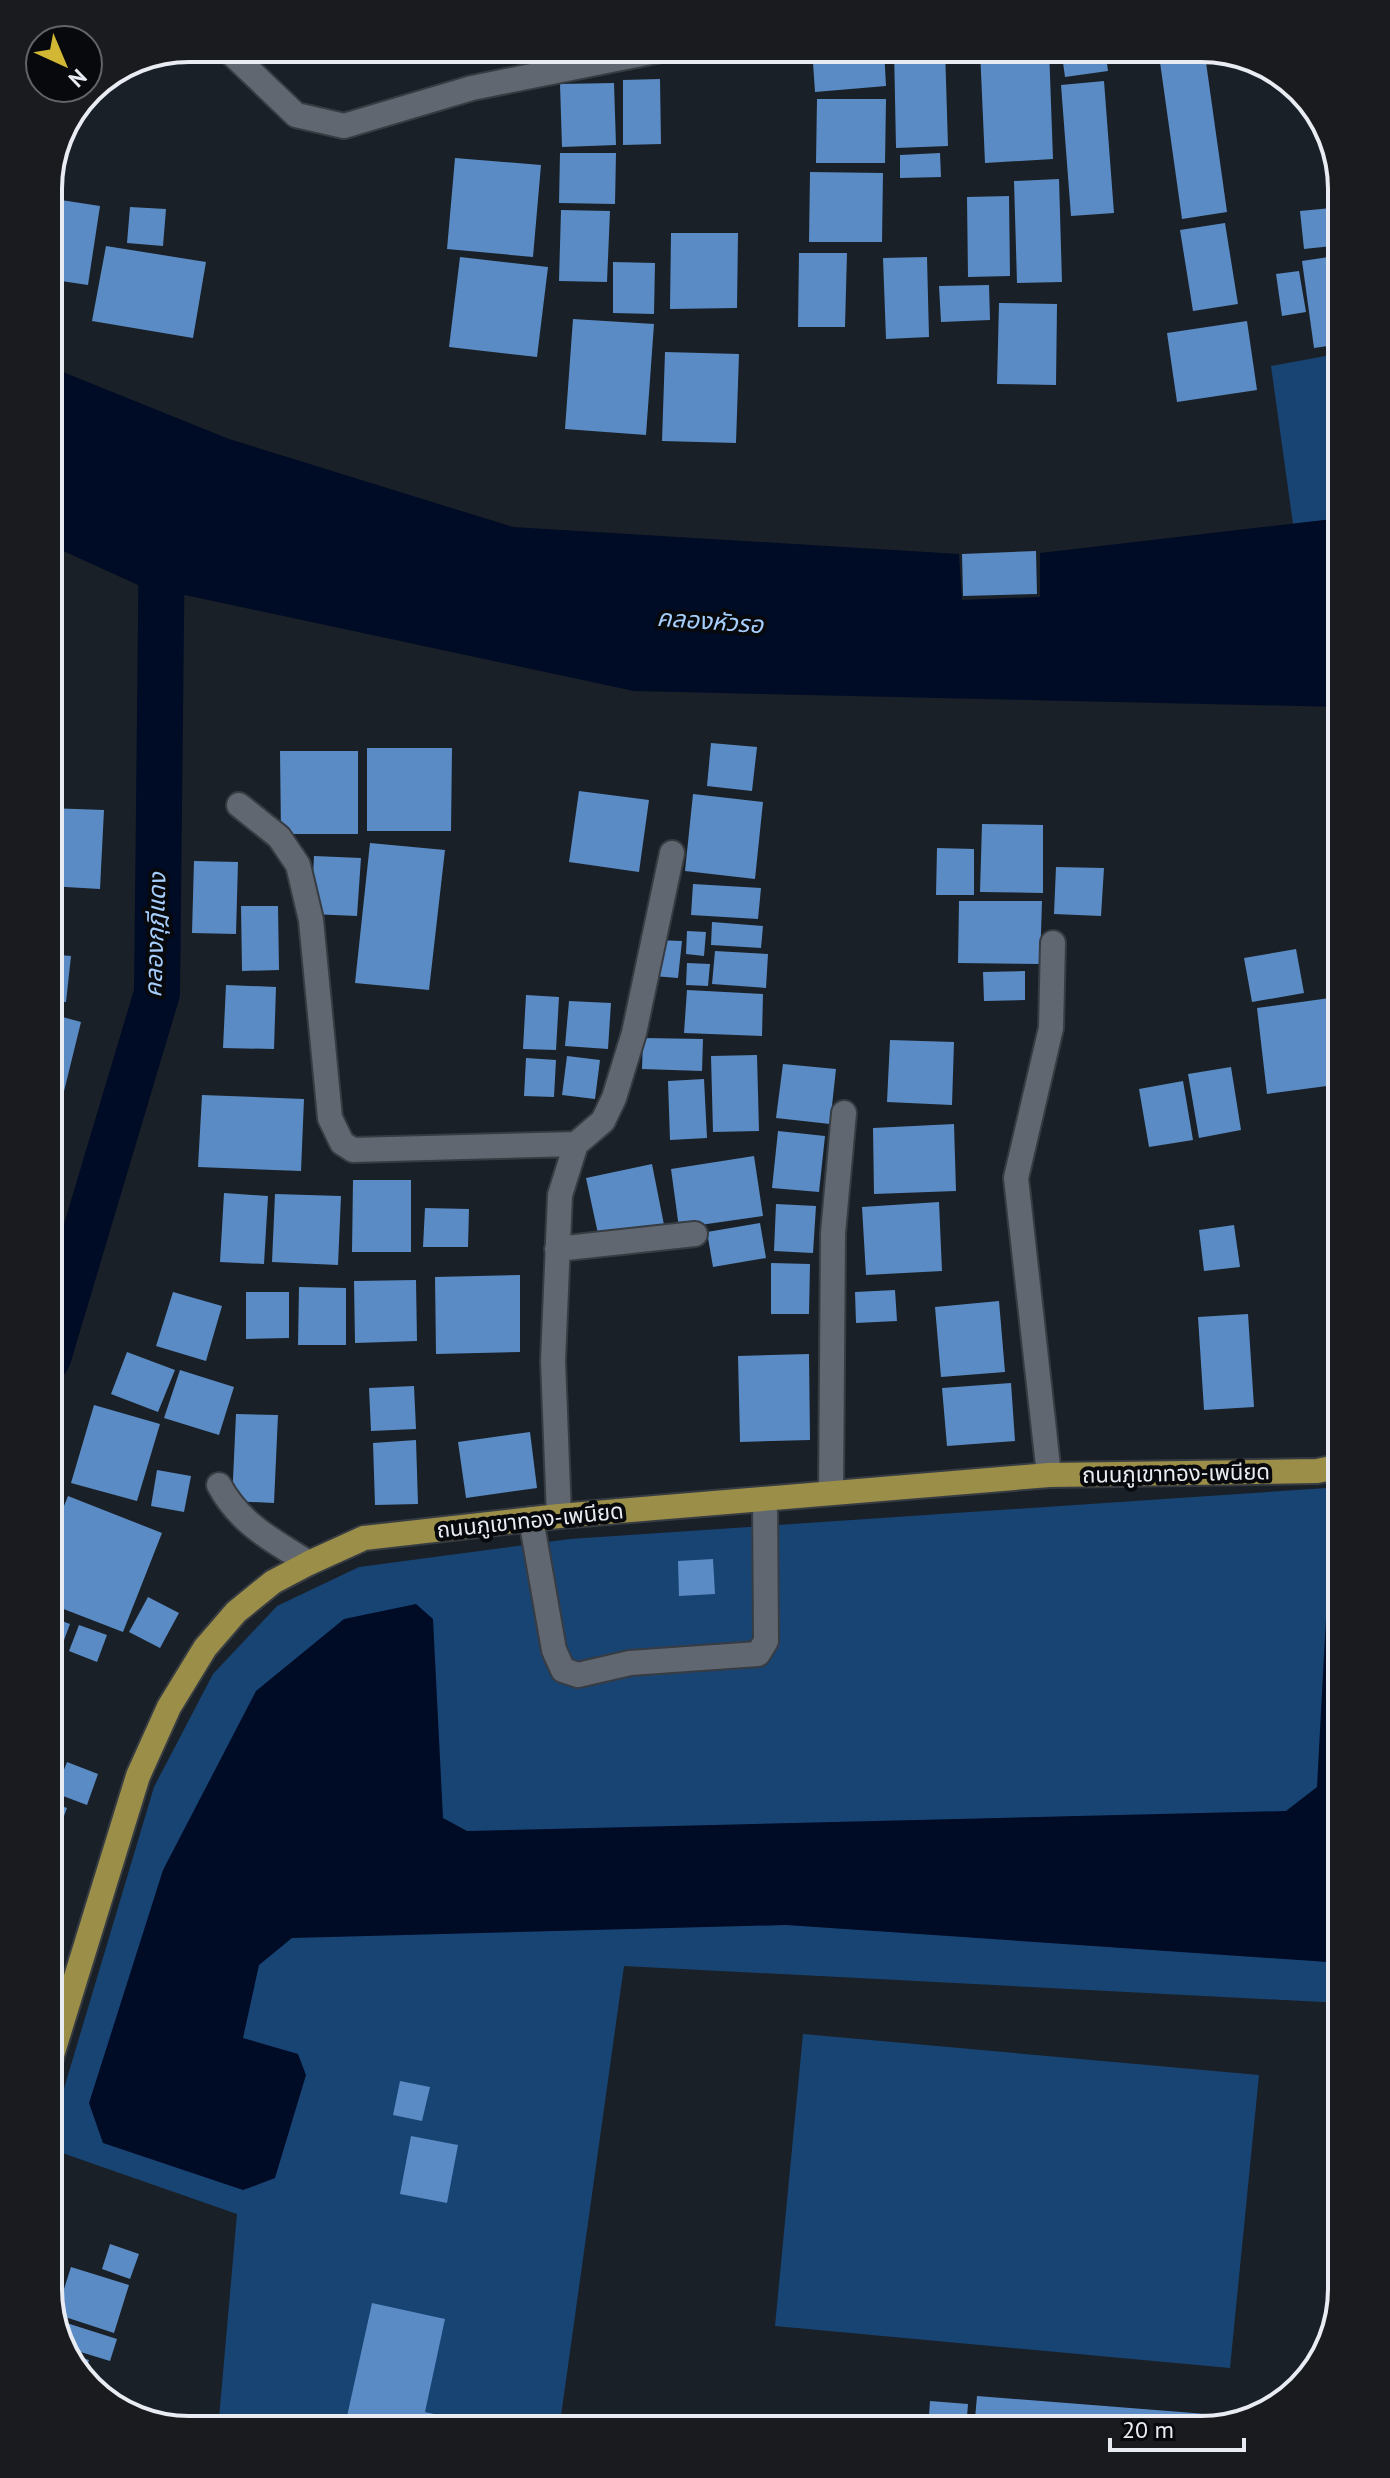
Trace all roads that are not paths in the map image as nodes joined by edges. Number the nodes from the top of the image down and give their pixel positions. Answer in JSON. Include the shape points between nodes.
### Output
{"nodes":[{"id":1,"x":241,"y":62,"type":"edge"},
{"id":2,"x":601,"y":62,"type":"edge"},
{"id":3,"x":239,"y":805,"type":"dead end"},
{"id":4,"x":672,"y":853,"type":"dead end"},
{"id":5,"x":1053,"y":943,"type":"dead end"},
{"id":6,"x":844,"y":1113,"type":"dead end"},
{"id":7,"x":576,"y":1144,"type":"junction"},
{"id":8,"x":695,"y":1234,"type":"dead end"},
{"id":9,"x":557,"y":1249,"type":"junction"},
{"id":10,"x":1328,"y":1469,"type":"edge"},
{"id":11,"x":1049,"y":1475,"type":"junction"},
{"id":12,"x":219,"y":1485,"type":"dead end"},
{"id":13,"x":831,"y":1493,"type":"junction"},
{"id":14,"x":765,"y":1499,"type":"junction"},
{"id":15,"x":559,"y":1516,"type":"junction"},
{"id":16,"x":531,"y":1519,"type":"junction"},
{"id":17,"x":309,"y":1563,"type":"junction"},
{"id":18,"x":62,"y":2023,"type":"edge"}],
"edges":[{"from":1,"to":2,"type":"street","via":[[296,115],[344,126],[472,88]]},
{"from":3,"to":7,"type":"street","via":[[279,837],[298,865],[311,920],[330,1118],[342,1143],[353,1150]]},
{"from":4,"to":7,"type":"street","via":[[634,1033],[614,1098],[603,1121]]},
{"from":5,"to":11,"type":"street","via":[[1051,1028],[1016,1178]]},
{"from":6,"to":13,"type":"street","via":[[833,1233]]},
{"from":7,"to":9,"type":"street","via":[[560,1195]]},
{"from":8,"to":9,"type":"street"},
{"from":9,"to":15,"type":"street","via":[[553,1361]]},
{"from":10,"to":11,"type":"main road","name":"ถนนภูเขาทอง-เพนียด"},
{"from":11,"to":13,"type":"main road","name":"ถนนภูเขาทอง-เพนียด"},
{"from":12,"to":17,"type":"street","via":[[246,1522]]},
{"from":13,"to":14,"type":"main road","name":"ถนนภูเขาทอง-เพนียด"},
{"from":14,"to":15,"type":"main road","name":"ถนนภูเขาทอง-เพนียด"},
{"from":14,"to":16,"type":"street","via":[[766,1641],[758,1654],[630,1663],[578,1675],[563,1670],[554,1650]]},
{"from":15,"to":16,"type":"main road","name":"ถนนภูเขาทอง-เพนียด"},
{"from":16,"to":17,"type":"main road","name":"ถนนภูเขาทอง-เพนียด","via":[[364,1538]]},
{"from":17,"to":18,"type":"main road","name":"ถนนภูเขาทอง-เพนียด","via":[[273,1582],[236,1612],[205,1648],[169,1707],[138,1776]]}]}
